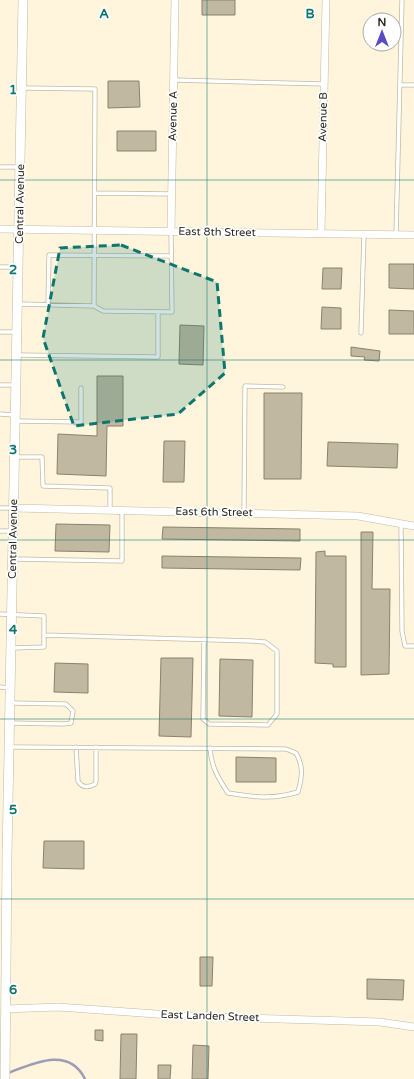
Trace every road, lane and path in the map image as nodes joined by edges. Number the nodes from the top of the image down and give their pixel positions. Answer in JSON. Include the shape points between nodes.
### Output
{"nodes":[{"id":1,"x":23,"y":0,"type":"edge"},
{"id":2,"x":175,"y":0,"type":"edge"},
{"id":3,"x":326,"y":0,"type":"edge"},
{"id":4,"x":402,"y":0,"type":"edge"},
{"id":5,"x":174,"y":80,"type":"junction"},
{"id":6,"x":324,"y":84,"type":"junction"},
{"id":7,"x":400,"y":85,"type":"junction"},
{"id":8,"x":414,"y":85,"type":"edge"},
{"id":9,"x":22,"y":88,"type":"junction"},
{"id":10,"x":20,"y":166,"type":"junction"},
{"id":11,"x":0,"y":167,"type":"edge"},
{"id":12,"x":95,"y":193,"type":"junction"},
{"id":13,"x":172,"y":194,"type":"junction"},
{"id":14,"x":0,"y":229,"type":"edge"},
{"id":15,"x":19,"y":229,"type":"junction"},
{"id":16,"x":95,"y":230,"type":"junction"},
{"id":17,"x":171,"y":231,"type":"junction"},
{"id":18,"x":321,"y":233,"type":"junction"},
{"id":19,"x":364,"y":234,"type":"junction"},
{"id":20,"x":396,"y":235,"type":"junction"},
{"id":21,"x":414,"y":235,"type":"edge"},
{"id":22,"x":95,"y":255,"type":"junction"},
{"id":23,"x":171,"y":256,"type":"junction"},
{"id":24,"x":0,"y":266,"type":"edge"},
{"id":25,"x":18,"y":267,"type":"junction"},
{"id":26,"x":18,"y":304,"type":"junction"},
{"id":27,"x":48,"y":305,"type":"junction"},
{"id":28,"x":94,"y":306,"type":"junction"},
{"id":29,"x":158,"y":312,"type":"junction"},
{"id":30,"x":0,"y":332,"type":"edge"},
{"id":31,"x":17,"y":332,"type":"junction"},
{"id":32,"x":361,"y":333,"type":"dead end"},
{"id":33,"x":17,"y":355,"type":"junction"},
{"id":34,"x":0,"y":385,"type":"edge"},
{"id":35,"x":16,"y":385,"type":"junction"},
{"id":36,"x":283,"y":387,"type":"dead end"},
{"id":37,"x":82,"y":388,"type":"dead end"},
{"id":38,"x":0,"y":414,"type":"edge"},
{"id":39,"x":16,"y":418,"type":"junction"},
{"id":40,"x":15,"y":457,"type":"junction"},
{"id":41,"x":0,"y":508,"type":"edge"},
{"id":42,"x":14,"y":508,"type":"junction"},
{"id":43,"x":110,"y":510,"type":"junction"},
{"id":44,"x":122,"y":510,"type":"junction"},
{"id":45,"x":244,"y":513,"type":"junction"},
{"id":46,"x":401,"y":523,"type":"junction"},
{"id":47,"x":414,"y":526,"type":"edge"},
{"id":48,"x":0,"y":531,"type":"edge"},
{"id":49,"x":13,"y":531,"type":"junction"},
{"id":50,"x":12,"y":559,"type":"junction"},
{"id":51,"x":0,"y":614,"type":"edge"},
{"id":52,"x":11,"y":614,"type":"junction"},
{"id":53,"x":45,"y":635,"type":"junction"},
{"id":54,"x":204,"y":639,"type":"junction"},
{"id":55,"x":414,"y":646,"type":"edge"},
{"id":56,"x":11,"y":648,"type":"junction"},
{"id":57,"x":0,"y":687,"type":"edge"},
{"id":58,"x":10,"y":688,"type":"junction"},
{"id":59,"x":10,"y":703,"type":"junction"},
{"id":60,"x":9,"y":723,"type":"junction"},
{"id":61,"x":9,"y":747,"type":"junction"},
{"id":62,"x":76,"y":747,"type":"junction"},
{"id":63,"x":96,"y":747,"type":"junction"},
{"id":64,"x":210,"y":748,"type":"junction"},
{"id":65,"x":4,"y":819,"type":"edge"},
{"id":66,"x":6,"y":1009,"type":"junction"},
{"id":67,"x":414,"y":1027,"type":"edge"},
{"id":68,"x":5,"y":1079,"type":"edge"}],
"edges":[{"from":1,"to":9,"type":"street","name":"Central Avenue"},
{"from":2,"to":5,"type":"street","name":"Avenue A"},
{"from":3,"to":6,"type":"street","name":"Avenue B"},
{"from":4,"to":7,"type":"lane"},
{"from":5,"to":6,"type":"lane"},
{"from":5,"to":13,"type":"street","name":"Avenue A"},
{"from":6,"to":18,"type":"street","name":"Avenue B"},
{"from":7,"to":8,"type":"lane"},
{"from":7,"to":20,"type":"lane"},
{"from":9,"to":10,"type":"street","name":"Central Avenue"},
{"from":9,"to":12,"type":"lane","via":[[95,89]]},
{"from":10,"to":11,"type":"lane"},
{"from":10,"to":15,"type":"street","name":"Central Avenue"},
{"from":12,"to":13,"type":"lane"},
{"from":12,"to":16,"type":"lane"},
{"from":13,"to":17,"type":"street","name":"Avenue A"},
{"from":14,"to":15,"type":"street","name":"East 8th Street"},
{"from":15,"to":16,"type":"street","name":"East 8th Street"},
{"from":15,"to":25,"type":"street","name":"Central Avenue"},
{"from":16,"to":17,"type":"street","name":"East 8th Street"},
{"from":16,"to":22,"type":"lane"},
{"from":17,"to":18,"type":"street","name":"East 8th Street"},
{"from":17,"to":23,"type":"lane"},
{"from":18,"to":19,"type":"street","name":"East 8th Street"},
{"from":19,"to":20,"type":"street","name":"East 8th Street"},
{"from":19,"to":32,"type":"lane"},
{"from":20,"to":21,"type":"street","name":"East 8th Street"},
{"from":22,"to":23,"type":"lane"},
{"from":22,"to":27,"type":"lane","via":[[49,254]]},
{"from":22,"to":28,"type":"lane"},
{"from":23,"to":29,"type":"lane","via":[[172,312]]},
{"from":24,"to":25,"type":"lane"},
{"from":25,"to":26,"type":"street","name":"Central Avenue"},
{"from":26,"to":27,"type":"lane"},
{"from":26,"to":31,"type":"street","name":"Central Avenue"},
{"from":27,"to":28,"type":"lane"},
{"from":28,"to":29,"type":"lane","via":[[103,311]]},
{"from":29,"to":33,"type":"lane","via":[[158,357]]},
{"from":30,"to":31,"type":"lane"},
{"from":31,"to":33,"type":"street","name":"Central Avenue"},
{"from":33,"to":35,"type":"street","name":"Central Avenue"},
{"from":34,"to":35,"type":"lane"},
{"from":35,"to":39,"type":"street","name":"Central Avenue"},
{"from":36,"to":45,"type":"lane","via":[[244,386]]},
{"from":37,"to":39,"type":"lane","via":[[81,422]]},
{"from":38,"to":39,"type":"lane"},
{"from":39,"to":40,"type":"street","name":"Central Avenue"},
{"from":40,"to":42,"type":"street","name":"Central Avenue"},
{"from":40,"to":43,"type":"lane","via":[[42,457],[43,486],[110,488]]},
{"from":41,"to":42,"type":"lane"},
{"from":42,"to":43,"type":"street","name":"East 6th Street"},
{"from":42,"to":49,"type":"street","name":"Central Avenue"},
{"from":43,"to":44,"type":"street","name":"East 6th Street"},
{"from":44,"to":45,"type":"street","name":"East 6th Street"},
{"from":44,"to":50,"type":"lane","via":[[122,561]]},
{"from":45,"to":46,"type":"street","name":"East 6th Street","via":[[358,516]]},
{"from":46,"to":47,"type":"street","name":"East 6th Street"},
{"from":46,"to":55,"type":"lane","via":[[402,631],[405,646]]},
{"from":48,"to":49,"type":"lane"},
{"from":49,"to":50,"type":"street","name":"Central Avenue"},
{"from":50,"to":52,"type":"street","name":"Central Avenue"},
{"from":51,"to":52,"type":"lane"},
{"from":52,"to":53,"type":"lane","via":[[44,616]]},
{"from":52,"to":56,"type":"street","name":"Central Avenue"},
{"from":53,"to":54,"type":"lane"},
{"from":53,"to":56,"type":"lane","via":[[44,647]]},
{"from":54,"to":54,"type":"lane","via":[[265,642],[277,651],[277,714],[268,725],[208,724],[204,719]]},
{"from":56,"to":58,"type":"street","name":"Central Avenue"},
{"from":57,"to":58,"type":"lane"},
{"from":58,"to":59,"type":"street","name":"Central Avenue"},
{"from":59,"to":60,"type":"street","name":"Central Avenue"},
{"from":59,"to":60,"type":"lane","via":[[66,704],[73,711],[73,717],[71,723],[63,724]]},
{"from":60,"to":61,"type":"street","name":"Central Avenue"},
{"from":61,"to":62,"type":"lane"},
{"from":61,"to":65,"type":"street","name":"Central Avenue"},
{"from":62,"to":63,"type":"lane"},
{"from":62,"to":63,"type":"lane","via":[[76,773],[80,785],[85,787],[95,784],[96,781]]},
{"from":63,"to":64,"type":"lane"},
{"from":64,"to":64,"type":"lane","via":[[286,749],[296,753],[301,762],[303,776],[298,792],[282,797],[261,798],[228,793],[216,775]]},
{"from":65,"to":66,"type":"street","name":"Central Avenue"},
{"from":66,"to":67,"type":"street","name":"East Landen Street","via":[[58,1007],[184,1016],[380,1022]]},
{"from":66,"to":68,"type":"street","name":"Central Avenue"}]}
